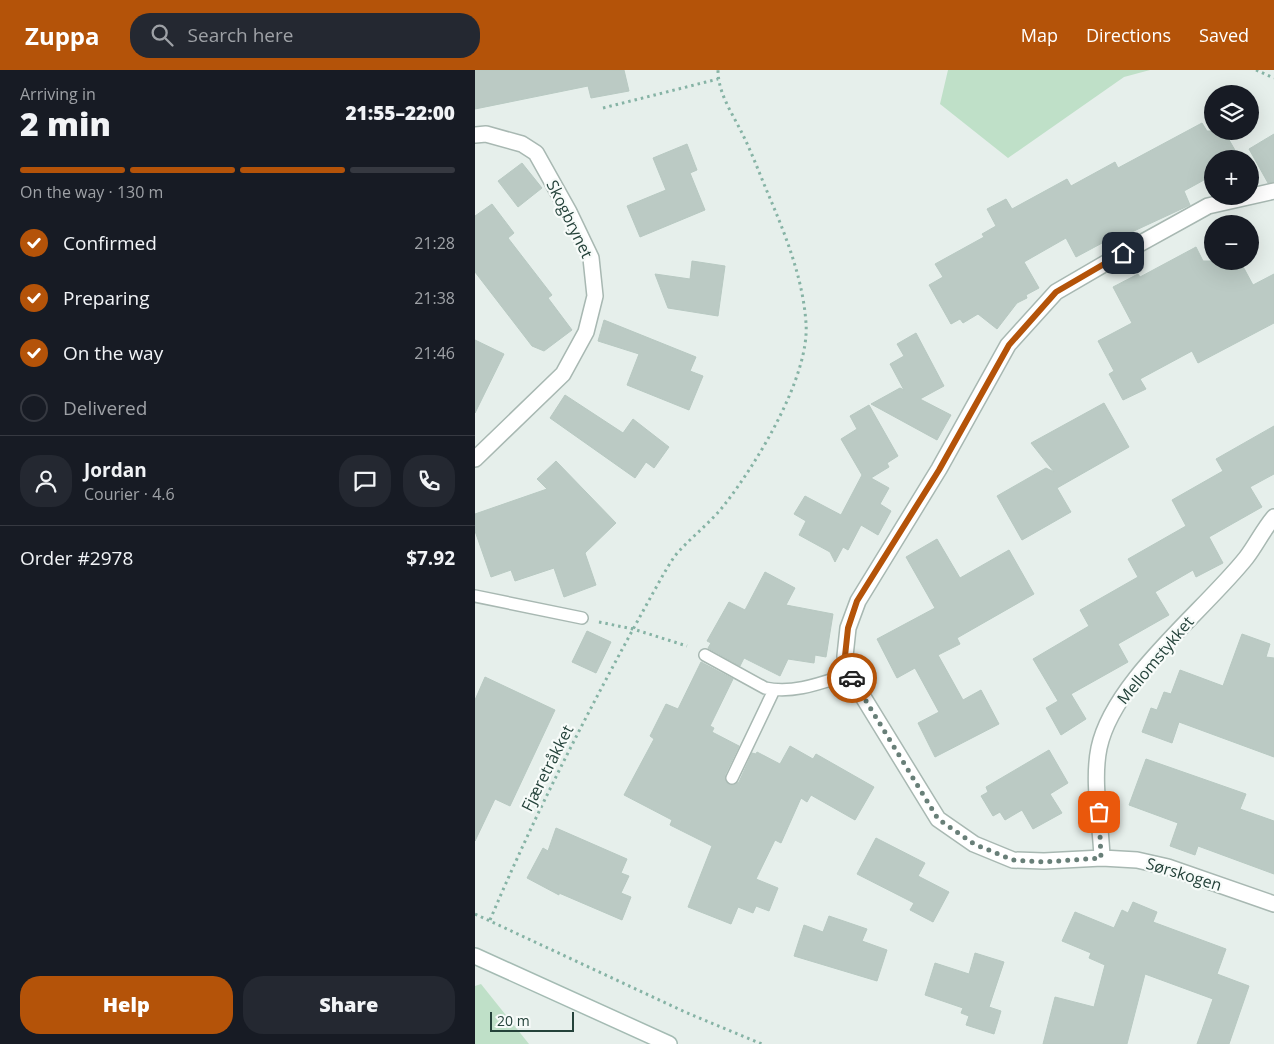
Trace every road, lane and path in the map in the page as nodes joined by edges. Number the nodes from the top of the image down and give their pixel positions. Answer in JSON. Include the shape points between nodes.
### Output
{"nodes":[{"id":1,"x":718,"y":70,"type":"edge"},
{"id":2,"x":1255,"y":70,"type":"edge"},
{"id":3,"x":1274,"y":78,"type":"edge"},
{"id":4,"x":718,"y":79,"type":"junction"},
{"id":5,"x":603,"y":108,"type":"dead end"},
{"id":6,"x":475,"y":135,"type":"edge"},
{"id":7,"x":1274,"y":191,"type":"edge"},
{"id":8,"x":475,"y":458,"type":"edge"},
{"id":9,"x":1274,"y":517,"type":"edge"},
{"id":10,"x":475,"y":596,"type":"edge"},
{"id":11,"x":582,"y":618,"type":"joint"},
{"id":12,"x":633,"y":629,"type":"junction"},
{"id":13,"x":705,"y":655,"type":"joint"},
{"id":14,"x":849,"y":674,"type":"junction"},
{"id":15,"x":774,"y":690,"type":"junction"},
{"id":16,"x":732,"y":778,"type":"dead end"},
{"id":17,"x":1101,"y":858,"type":"junction"},
{"id":18,"x":1274,"y":904,"type":"edge"},
{"id":19,"x":475,"y":914,"type":"edge"},
{"id":20,"x":490,"y":920,"type":"junction"},
{"id":21,"x":475,"y":956,"type":"edge"},
{"id":22,"x":669,"y":1044,"type":"edge"},
{"id":23,"x":762,"y":1044,"type":"edge"}],
"edges":[{"from":1,"to":4,"type":"path","name":"Fjæretråkket"},
{"from":2,"to":3,"type":"path"},
{"from":4,"to":5,"type":"path"},
{"from":4,"to":12,"type":"path","name":"Fjæretråkket","via":[[777,215],[797,271],[807,324],[804,348],[788,398],[754,463],[724,506],[678,552]]},
{"from":6,"to":8,"type":"street","name":"Skogbrynet","via":[[486,134],[522,144],[536,153],[591,258],[595,296],[586,332],[563,374]]},
{"from":7,"to":14,"type":"street","name":"Sørskogen","via":[[1208,206],[1056,292],[1026,325],[1009,345],[939,470],[857,601],[848,628],[845,656]]},
{"from":9,"to":17,"type":"street","name":"Mellomstykket","via":[[1246,558],[1150,663],[1113,710],[1099,748],[1097,793]]},
{"from":10,"to":11,"type":"lane"},
{"from":11,"to":12,"type":"path"},
{"from":12,"to":13,"type":"path"},
{"from":12,"to":20,"type":"path","name":"Fjæretråkket","via":[[526,838]]},
{"from":13,"to":15,"type":"lane"},
{"from":14,"to":15,"type":"lane","via":[[787,691]]},
{"from":14,"to":17,"type":"street","name":"Sørskogen","via":[[938,819],[974,844],[1013,860],[1044,862]]},
{"from":15,"to":16,"type":"lane"},
{"from":17,"to":18,"type":"street","name":"Sørskogen","via":[[1137,860],[1168,867]]},
{"from":19,"to":20,"type":"path"},
{"from":20,"to":23,"type":"path","via":[[685,1012]]},
{"from":21,"to":22,"type":"street"}]}
